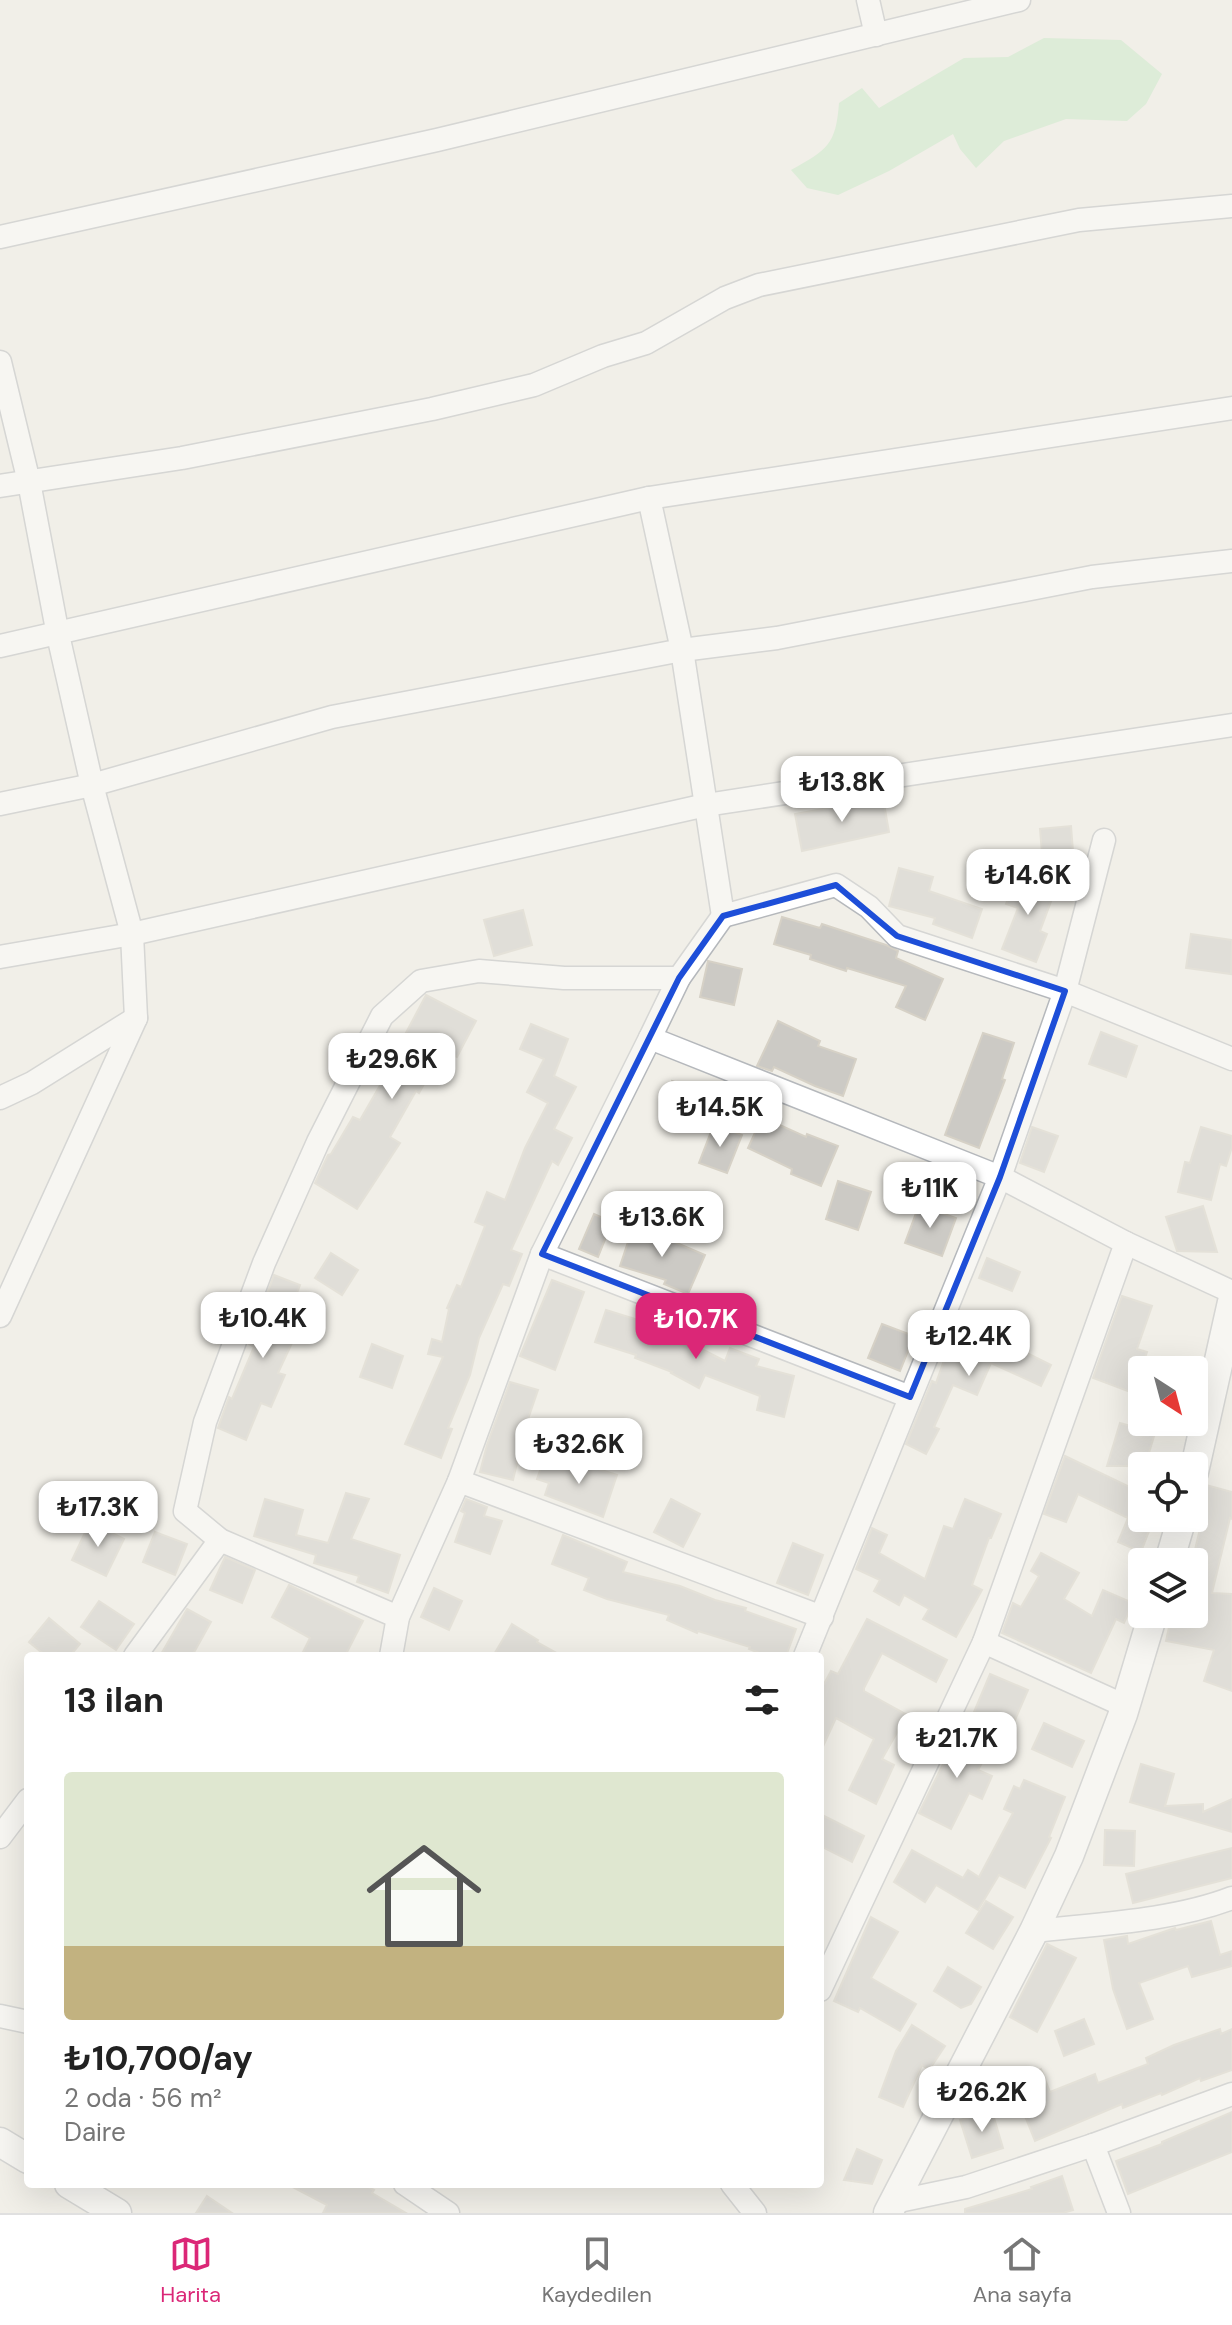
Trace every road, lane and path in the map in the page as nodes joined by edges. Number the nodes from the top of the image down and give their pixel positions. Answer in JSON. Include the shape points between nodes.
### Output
{"nodes":[{"id":1,"x":868,"y":0,"type":"edge"},
{"id":2,"x":1019,"y":0,"type":"edge"},
{"id":3,"x":876,"y":35,"type":"junction"},
{"id":4,"x":1232,"y":206,"type":"edge"},
{"id":5,"x":0,"y":237,"type":"edge"},
{"id":6,"x":0,"y":362,"type":"edge"},
{"id":7,"x":1232,"y":408,"type":"edge"},
{"id":8,"x":29,"y":482,"type":"junction"},
{"id":9,"x":0,"y":486,"type":"edge"},
{"id":10,"x":649,"y":498,"type":"junction"},
{"id":11,"x":1232,"y":561,"type":"edge"},
{"id":12,"x":58,"y":635,"type":"junction"},
{"id":13,"x":0,"y":646,"type":"edge"},
{"id":14,"x":682,"y":650,"type":"junction"},
{"id":15,"x":1232,"y":725,"type":"edge"},
{"id":16,"x":92,"y":785,"type":"junction"},
{"id":17,"x":0,"y":804,"type":"edge"},
{"id":18,"x":706,"y":805,"type":"junction"},
{"id":19,"x":1104,"y":840,"type":"dead end"},
{"id":20,"x":723,"y":916,"type":"junction"},
{"id":21,"x":132,"y":934,"type":"junction"},
{"id":22,"x":0,"y":957,"type":"edge"},
{"id":23,"x":679,"y":978,"type":"junction"},
{"id":24,"x":1065,"y":991,"type":"junction"},
{"id":25,"x":136,"y":1018,"type":"junction"},
{"id":26,"x":650,"y":1038,"type":"junction"},
{"id":27,"x":1232,"y":1059,"type":"edge"},
{"id":28,"x":0,"y":1098,"type":"edge"},
{"id":29,"x":1000,"y":1177,"type":"junction"},
{"id":30,"x":1126,"y":1243,"type":"junction"},
{"id":31,"x":542,"y":1254,"type":"junction"},
{"id":32,"x":1232,"y":1292,"type":"edge"},
{"id":33,"x":1232,"y":1302,"type":"edge"},
{"id":34,"x":0,"y":1316,"type":"edge"},
{"id":35,"x":910,"y":1397,"type":"junction"},
{"id":36,"x":1198,"y":1452,"type":"edge"},
{"id":37,"x":459,"y":1481,"type":"junction"},
{"id":38,"x":220,"y":1540,"type":"junction"},
{"id":39,"x":398,"y":1617,"type":"junction"},
{"id":40,"x":822,"y":1617,"type":"junction"},
{"id":41,"x":1149,"y":1628,"type":"edge"},
{"id":42,"x":984,"y":1642,"type":"junction"},
{"id":43,"x":138,"y":1652,"type":"edge"},
{"id":44,"x":392,"y":1652,"type":"edge"},
{"id":45,"x":807,"y":1652,"type":"edge"},
{"id":46,"x":1125,"y":1706,"type":"junction"},
{"id":47,"x":24,"y":1805,"type":"edge"},
{"id":48,"x":0,"y":1837,"type":"edge"},
{"id":49,"x":1232,"y":1898,"type":"edge"},
{"id":50,"x":1034,"y":1931,"type":"junction"},
{"id":51,"x":824,"y":1982,"type":"edge"},
{"id":52,"x":0,"y":2016,"type":"edge"},
{"id":53,"x":24,"y":2021,"type":"edge"},
{"id":54,"x":1232,"y":2094,"type":"edge"},
{"id":55,"x":0,"y":2142,"type":"edge"},
{"id":56,"x":1093,"y":2145,"type":"junction"},
{"id":57,"x":24,"y":2157,"type":"edge"},
{"id":58,"x":411,"y":2188,"type":"edge"},
{"id":59,"x":735,"y":2188,"type":"edge"},
{"id":60,"x":80,"y":2198,"type":"edge"},
{"id":61,"x":891,"y":2207,"type":"edge"},
{"id":62,"x":117,"y":2213,"type":"edge"},
{"id":63,"x":448,"y":2213,"type":"edge"},
{"id":64,"x":755,"y":2213,"type":"edge"},
{"id":65,"x":1119,"y":2213,"type":"edge"}],
"edges":[{"from":1,"to":3,"type":"street"},
{"from":2,"to":3,"type":"street"},
{"from":3,"to":5,"type":"street"},
{"from":4,"to":8,"type":"street","via":[[1079,220],[759,285],[646,343],[534,385],[182,458]]},
{"from":6,"to":8,"type":"street"},
{"from":7,"to":10,"type":"street"},
{"from":8,"to":9,"type":"street"},
{"from":8,"to":12,"type":"street"},
{"from":10,"to":12,"type":"street"},
{"from":10,"to":14,"type":"street"},
{"from":11,"to":14,"type":"street","via":[[1092,577],[777,638]]},
{"from":12,"to":13,"type":"street"},
{"from":12,"to":16,"type":"street"},
{"from":14,"to":16,"type":"street","via":[[332,717]]},
{"from":14,"to":18,"type":"street"},
{"from":15,"to":18,"type":"street"},
{"from":16,"to":17,"type":"street"},
{"from":16,"to":21,"type":"street"},
{"from":18,"to":20,"type":"street"},
{"from":18,"to":21,"type":"street"},
{"from":19,"to":24,"type":"street"},
{"from":20,"to":23,"type":"street"},
{"from":20,"to":24,"type":"street","via":[[836,885],[869,907],[897,936]]},
{"from":21,"to":22,"type":"street"},
{"from":21,"to":25,"type":"street"},
{"from":23,"to":26,"type":"street"},
{"from":23,"to":38,"type":"street","via":[[564,978],[479,971],[421,981],[382,1016],[264,1263],[205,1422],[185,1511]]},
{"from":24,"to":27,"type":"street"},
{"from":24,"to":29,"type":"street"},
{"from":25,"to":28,"type":"street"},
{"from":25,"to":34,"type":"street"},
{"from":26,"to":29,"type":"street"},
{"from":26,"to":31,"type":"street"},
{"from":29,"to":30,"type":"street"},
{"from":29,"to":35,"type":"street"},
{"from":30,"to":32,"type":"street"},
{"from":30,"to":42,"type":"street"},
{"from":31,"to":35,"type":"street"},
{"from":31,"to":37,"type":"street"},
{"from":33,"to":36,"type":"street"},
{"from":35,"to":40,"type":"street"},
{"from":37,"to":39,"type":"street"},
{"from":37,"to":40,"type":"street"},
{"from":38,"to":39,"type":"street"},
{"from":38,"to":43,"type":"street"},
{"from":39,"to":44,"type":"street"},
{"from":40,"to":45,"type":"street"},
{"from":41,"to":46,"type":"street"},
{"from":42,"to":46,"type":"street"},
{"from":42,"to":51,"type":"street"},
{"from":46,"to":50,"type":"street","via":[[1069,1856]]},
{"from":47,"to":48,"type":"street"},
{"from":49,"to":50,"type":"street","via":[[1126,1921]]},
{"from":50,"to":61,"type":"street"},
{"from":52,"to":53,"type":"street"},
{"from":54,"to":56,"type":"street"},
{"from":55,"to":57,"type":"street"},
{"from":56,"to":61,"type":"street"},
{"from":56,"to":65,"type":"street"},
{"from":58,"to":63,"type":"street"},
{"from":59,"to":64,"type":"street"},
{"from":60,"to":62,"type":"street"}]}
